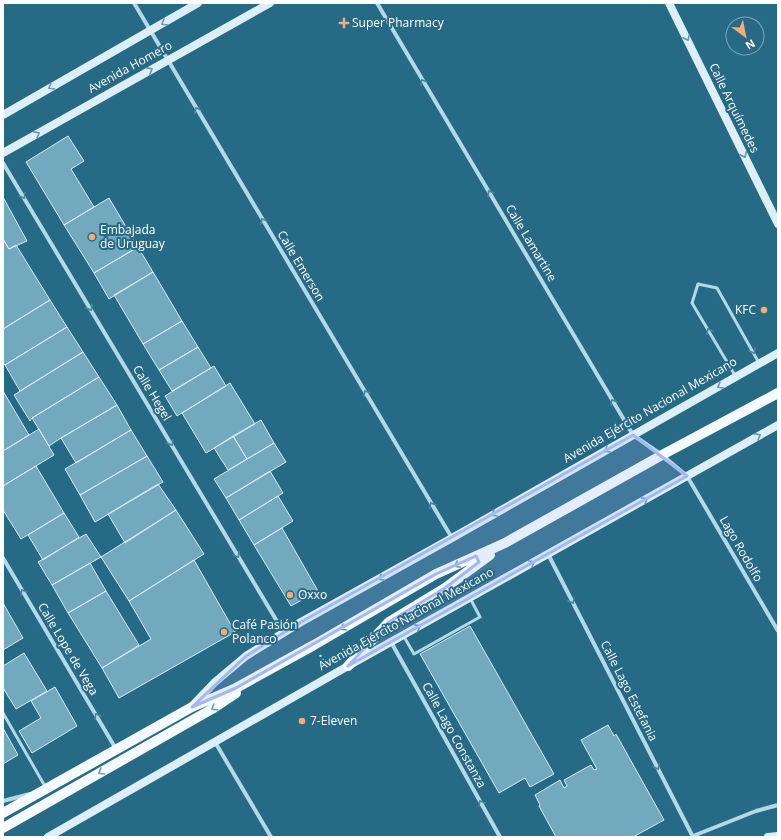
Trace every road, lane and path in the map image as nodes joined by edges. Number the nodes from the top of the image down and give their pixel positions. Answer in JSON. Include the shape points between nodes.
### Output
{"nodes":[{"id":1,"x":134,"y":3,"type":"edge"},
{"id":2,"x":198,"y":3,"type":"edge"},
{"id":3,"x":270,"y":3,"type":"edge"},
{"id":4,"x":377,"y":3,"type":"edge"},
{"id":5,"x":669,"y":3,"type":"edge"},
{"id":6,"x":150,"y":31,"type":"junction"},
{"id":7,"x":167,"y":60,"type":"junction"},
{"id":8,"x":3,"y":115,"type":"edge"},
{"id":9,"x":3,"y":153,"type":"edge"},
{"id":10,"x":3,"y":163,"type":"edge"},
{"id":11,"x":778,"y":224,"type":"edge"},
{"id":12,"x":778,"y":352,"type":"edge"},
{"id":13,"x":759,"y":363,"type":"junction"},
{"id":14,"x":736,"y":377,"type":"junction"},
{"id":15,"x":778,"y":393,"type":"edge"},
{"id":16,"x":778,"y":425,"type":"edge"},
{"id":17,"x":633,"y":435,"type":"junction"},
{"id":18,"x":662,"y":455,"type":"junction"},
{"id":19,"x":687,"y":476,"type":"junction"},
{"id":20,"x":452,"y":538,"type":"junction"},
{"id":21,"x":505,"y":543,"type":"junction"},
{"id":22,"x":548,"y":554,"type":"junction"},
{"id":23,"x":3,"y":558,"type":"edge"},
{"id":24,"x":470,"y":598,"type":"junction"},
{"id":25,"x":778,"y":631,"type":"edge"},
{"id":26,"x":285,"y":634,"type":"junction"},
{"id":27,"x":403,"y":635,"type":"junction"},
{"id":28,"x":390,"y":642,"type":"junction"},
{"id":29,"x":281,"y":663,"type":"junction"},
{"id":30,"x":348,"y":666,"type":"junction"},
{"id":31,"x":192,"y":707,"type":"junction"},
{"id":32,"x":3,"y":713,"type":"edge"},
{"id":33,"x":215,"y":742,"type":"junction"},
{"id":34,"x":116,"y":750,"type":"junction"},
{"id":35,"x":44,"y":790,"type":"junction"},
{"id":36,"x":3,"y":801,"type":"edge"},
{"id":37,"x":778,"y":804,"type":"edge"},
{"id":38,"x":3,"y":813,"type":"edge"},
{"id":39,"x":3,"y":828,"type":"edge"},
{"id":40,"x":52,"y":836,"type":"edge"},
{"id":41,"x":693,"y":836,"type":"edge"},
{"id":42,"x":778,"y":836,"type":"edge"},
{"id":43,"x":271,"y":837,"type":"edge"},
{"id":44,"x":500,"y":837,"type":"edge"},
{"id":45,"x":768,"y":837,"type":"edge"}],
"edges":[{"from":1,"to":6,"type":"street","name":"Calle Emerson"},
{"from":2,"to":6,"type":"main road","name":"Avenida Homero","one_way":true},
{"from":3,"to":7,"type":"main road","name":"Avenida Homero"},
{"from":17,"to":4,"type":"street","name":"Calle Lamartine","one_way":true},
{"from":5,"to":11,"type":"main road","name":"Calle Arquímedes","one_way":true},
{"from":6,"to":7,"type":"street","name":"Calle Emerson"},
{"from":6,"to":8,"type":"main road","name":"Avenida Homero","one_way":true},
{"from":9,"to":7,"type":"main road","name":"Avenida Homero","one_way":true},
{"from":20,"to":7,"type":"street","name":"Calle Emerson","one_way":true},
{"from":10,"to":26,"type":"street","name":"Calle Hegel","one_way":true},
{"from":12,"to":13,"type":"main road","name":"Avenida Ejército Nacional Mexicano"},
{"from":13,"to":14,"type":"main road","name":"Avenida Ejército Nacional Mexicano"},
{"from":14,"to":13,"type":"lane","one_way":true,"via":[[692,303],[698,284],[717,288]]},
{"from":14,"to":17,"type":"main road","name":"Avenida Ejército Nacional Mexicano","one_way":true},
{"from":15,"to":18,"type":"main road","name":"Avenida Ejército Nacional Mexicano"},
{"from":19,"to":16,"type":"main road","name":"Avenida Ejército Nacional Mexicano","one_way":true},
{"from":17,"to":18,"type":"street","name":"Calle Lamartine"},
{"from":17,"to":20,"type":"main road","name":"Avenida Ejército Nacional Mexicano","one_way":true},
{"from":18,"to":19,"type":"street","name":"Calle Lamartine"},
{"from":18,"to":21,"type":"main road","name":"Avenida Ejército Nacional Mexicano"},
{"from":22,"to":19,"type":"main road","name":"Avenida Ejército Nacional Mexicano","one_way":true},
{"from":19,"to":25,"type":"street","name":"Lago Rodolfo"},
{"from":20,"to":26,"type":"main road","name":"Avenida Ejército Nacional Mexicano","one_way":true},
{"from":21,"to":29,"type":"main road","name":"Avenida Ejército Nacional Mexicano","one_way":true,"via":[[436,574]]},
{"from":21,"to":30,"type":"main road","via":[[446,588],[389,622]]},
{"from":24,"to":22,"type":"main road","name":"Avenida Ejército Nacional Mexicano","one_way":true},
{"from":22,"to":41,"type":"street","name":"Calle Lago Estefania","one_way":true},
{"from":34,"to":23,"type":"street","name":"Calle Lope de Vega","one_way":true},
{"from":27,"to":24,"type":"main road","name":"Avenida Ejército Nacional Mexicano","one_way":true},
{"from":24,"to":27,"type":"lane","via":[[480,617],[414,654]]},
{"from":26,"to":31,"type":"main road","name":"Avenida Ejército Nacional Mexicano","via":[[246,656],[215,682]]},
{"from":27,"to":28,"type":"main road","name":"Avenida Ejército Nacional Mexicano"},
{"from":28,"to":30,"type":"main road","name":"Avenida Ejército Nacional Mexicano"},
{"from":44,"to":28,"type":"street","name":"Calle Lago Constanza","one_way":true},
{"from":29,"to":31,"type":"main road","name":"Avenida Ejército Nacional Mexicano","via":[[236,688]]},
{"from":29,"to":39,"type":"main road","one_way":true,"via":[[212,709]]},
{"from":30,"to":33,"type":"main road","name":"Avenida Ejército Nacional Mexicano"},
{"from":31,"to":34,"type":"main road","name":"Avenida Ejército Nacional Mexicano"},
{"from":32,"to":35,"type":"lane"},
{"from":33,"to":40,"type":"main road","name":"Avenida Ejército Nacional Mexicano"},
{"from":33,"to":43,"type":"street"},
{"from":34,"to":35,"type":"main road","name":"Avenida Ejército Nacional Mexicano"},
{"from":35,"to":36,"type":"street","name":"Avenida Ejército Nacional Mexicano"},
{"from":35,"to":38,"type":"main road","name":"Avenida Ejército Nacional Mexicano"},
{"from":37,"to":41,"type":"street"},
{"from":42,"to":45,"type":"main road"}]}
